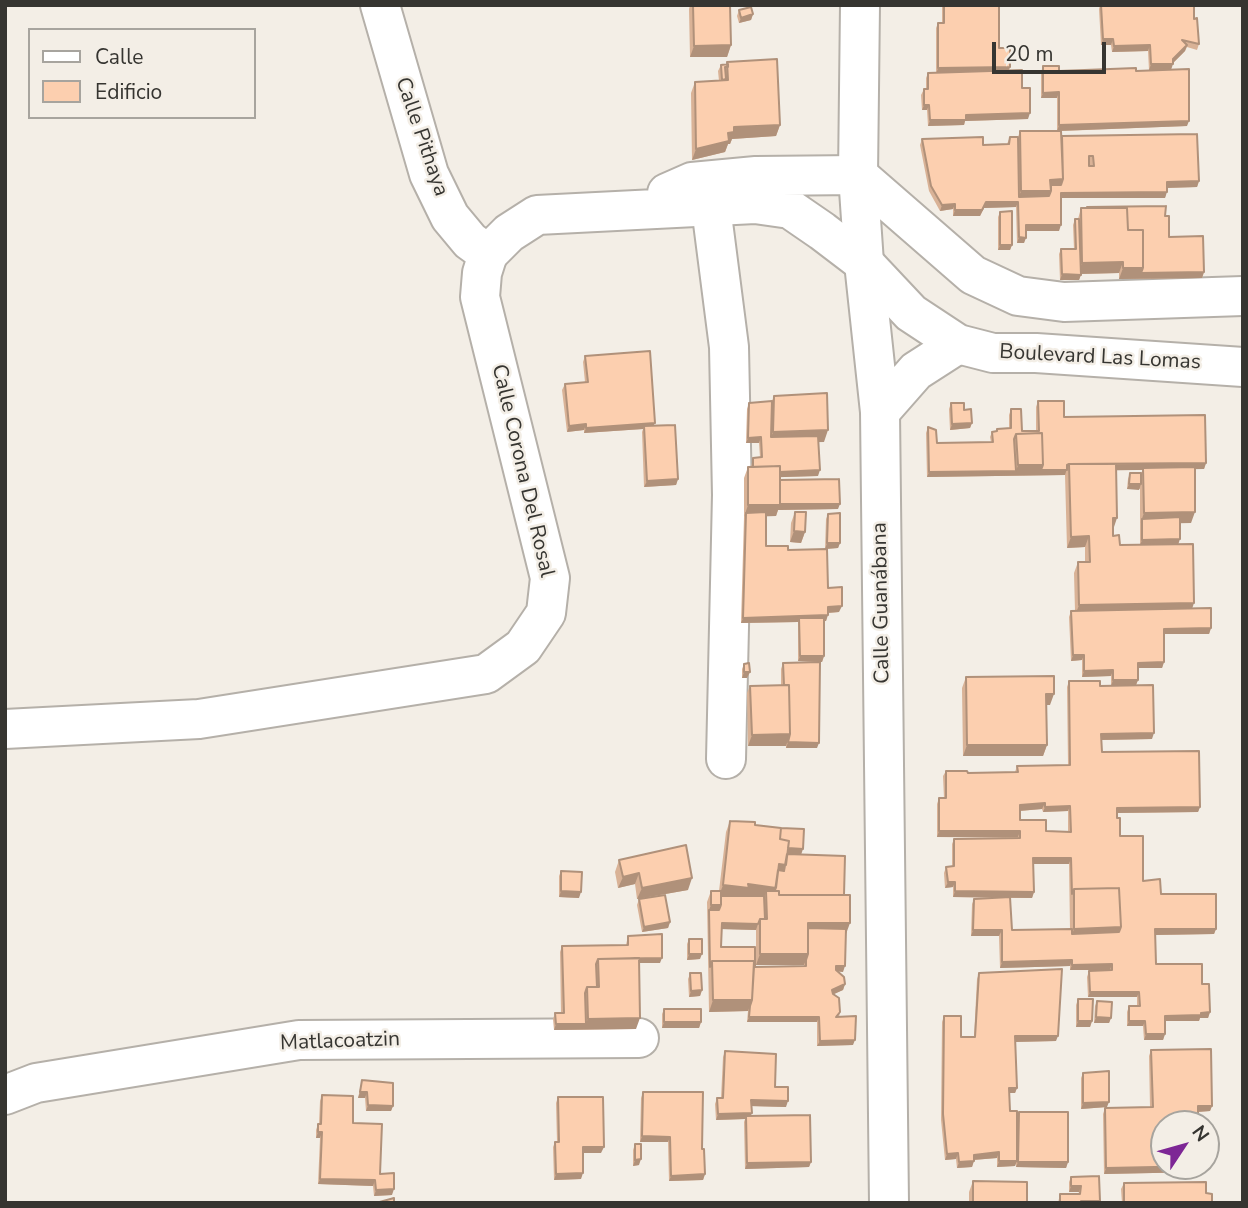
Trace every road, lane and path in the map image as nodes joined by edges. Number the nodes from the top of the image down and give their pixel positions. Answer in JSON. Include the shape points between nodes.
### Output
{"nodes":[{"id":1,"x":380,"y":5,"type":"edge"},
{"id":2,"x":860,"y":5,"type":"edge"},
{"id":3,"x":858,"y":175,"type":"junction"},
{"id":4,"x":711,"y":207,"type":"junction"},
{"id":5,"x":626,"y":211,"type":"junction"},
{"id":6,"x":488,"y":254,"type":"junction"},
{"id":7,"x":864,"y":263,"type":"junction"},
{"id":8,"x":1243,"y":296,"type":"edge"},
{"id":9,"x":958,"y":344,"type":"junction"},
{"id":10,"x":1243,"y":367,"type":"edge"},
{"id":11,"x":880,"y":412,"type":"junction"},
{"id":12,"x":5,"y":729,"type":"edge"},
{"id":13,"x":726,"y":760,"type":"dead end"},
{"id":14,"x":639,"y":1038,"type":"edge"},
{"id":15,"x":5,"y":1095,"type":"edge"},
{"id":16,"x":888,"y":1203,"type":"edge"}],
"edges":[{"from":1,"to":6,"type":"street","name":"Calle Pithaya","via":[[429,174],[450,217]]},
{"from":2,"to":3,"type":"street","name":"Calle Guanábana"},
{"from":3,"to":5,"type":"street","via":[[692,182]]},
{"from":3,"to":7,"type":"street","name":"Calle Guanábana"},
{"from":3,"to":8,"type":"street","via":[[973,275],[1018,296],[1064,302]]},
{"from":4,"to":5,"type":"street"},
{"from":4,"to":7,"type":"street","via":[[755,204],[790,209]]},
{"from":4,"to":13,"type":"street","via":[[729,347],[732,495]]},
{"from":5,"to":6,"type":"street","via":[[537,215]]},
{"from":6,"to":12,"type":"street","name":"Calle Corona Del Rosal","via":[[480,297],[550,578],[545,613],[523,647],[486,674],[198,719]]},
{"from":7,"to":9,"type":"street","name":"Boulevard Las Lomas","via":[[911,313]]},
{"from":7,"to":11,"type":"street","name":"Calle Guanábana"},
{"from":9,"to":10,"type":"street","name":"Boulevard Las Lomas","via":[[993,353]]},
{"from":9,"to":11,"type":"street","via":[[916,371]]},
{"from":11,"to":16,"type":"street","name":"Calle Guanábana"},
{"from":14,"to":15,"type":"street","name":"Matlacoatzin","via":[[299,1040],[36,1083]]}]}
